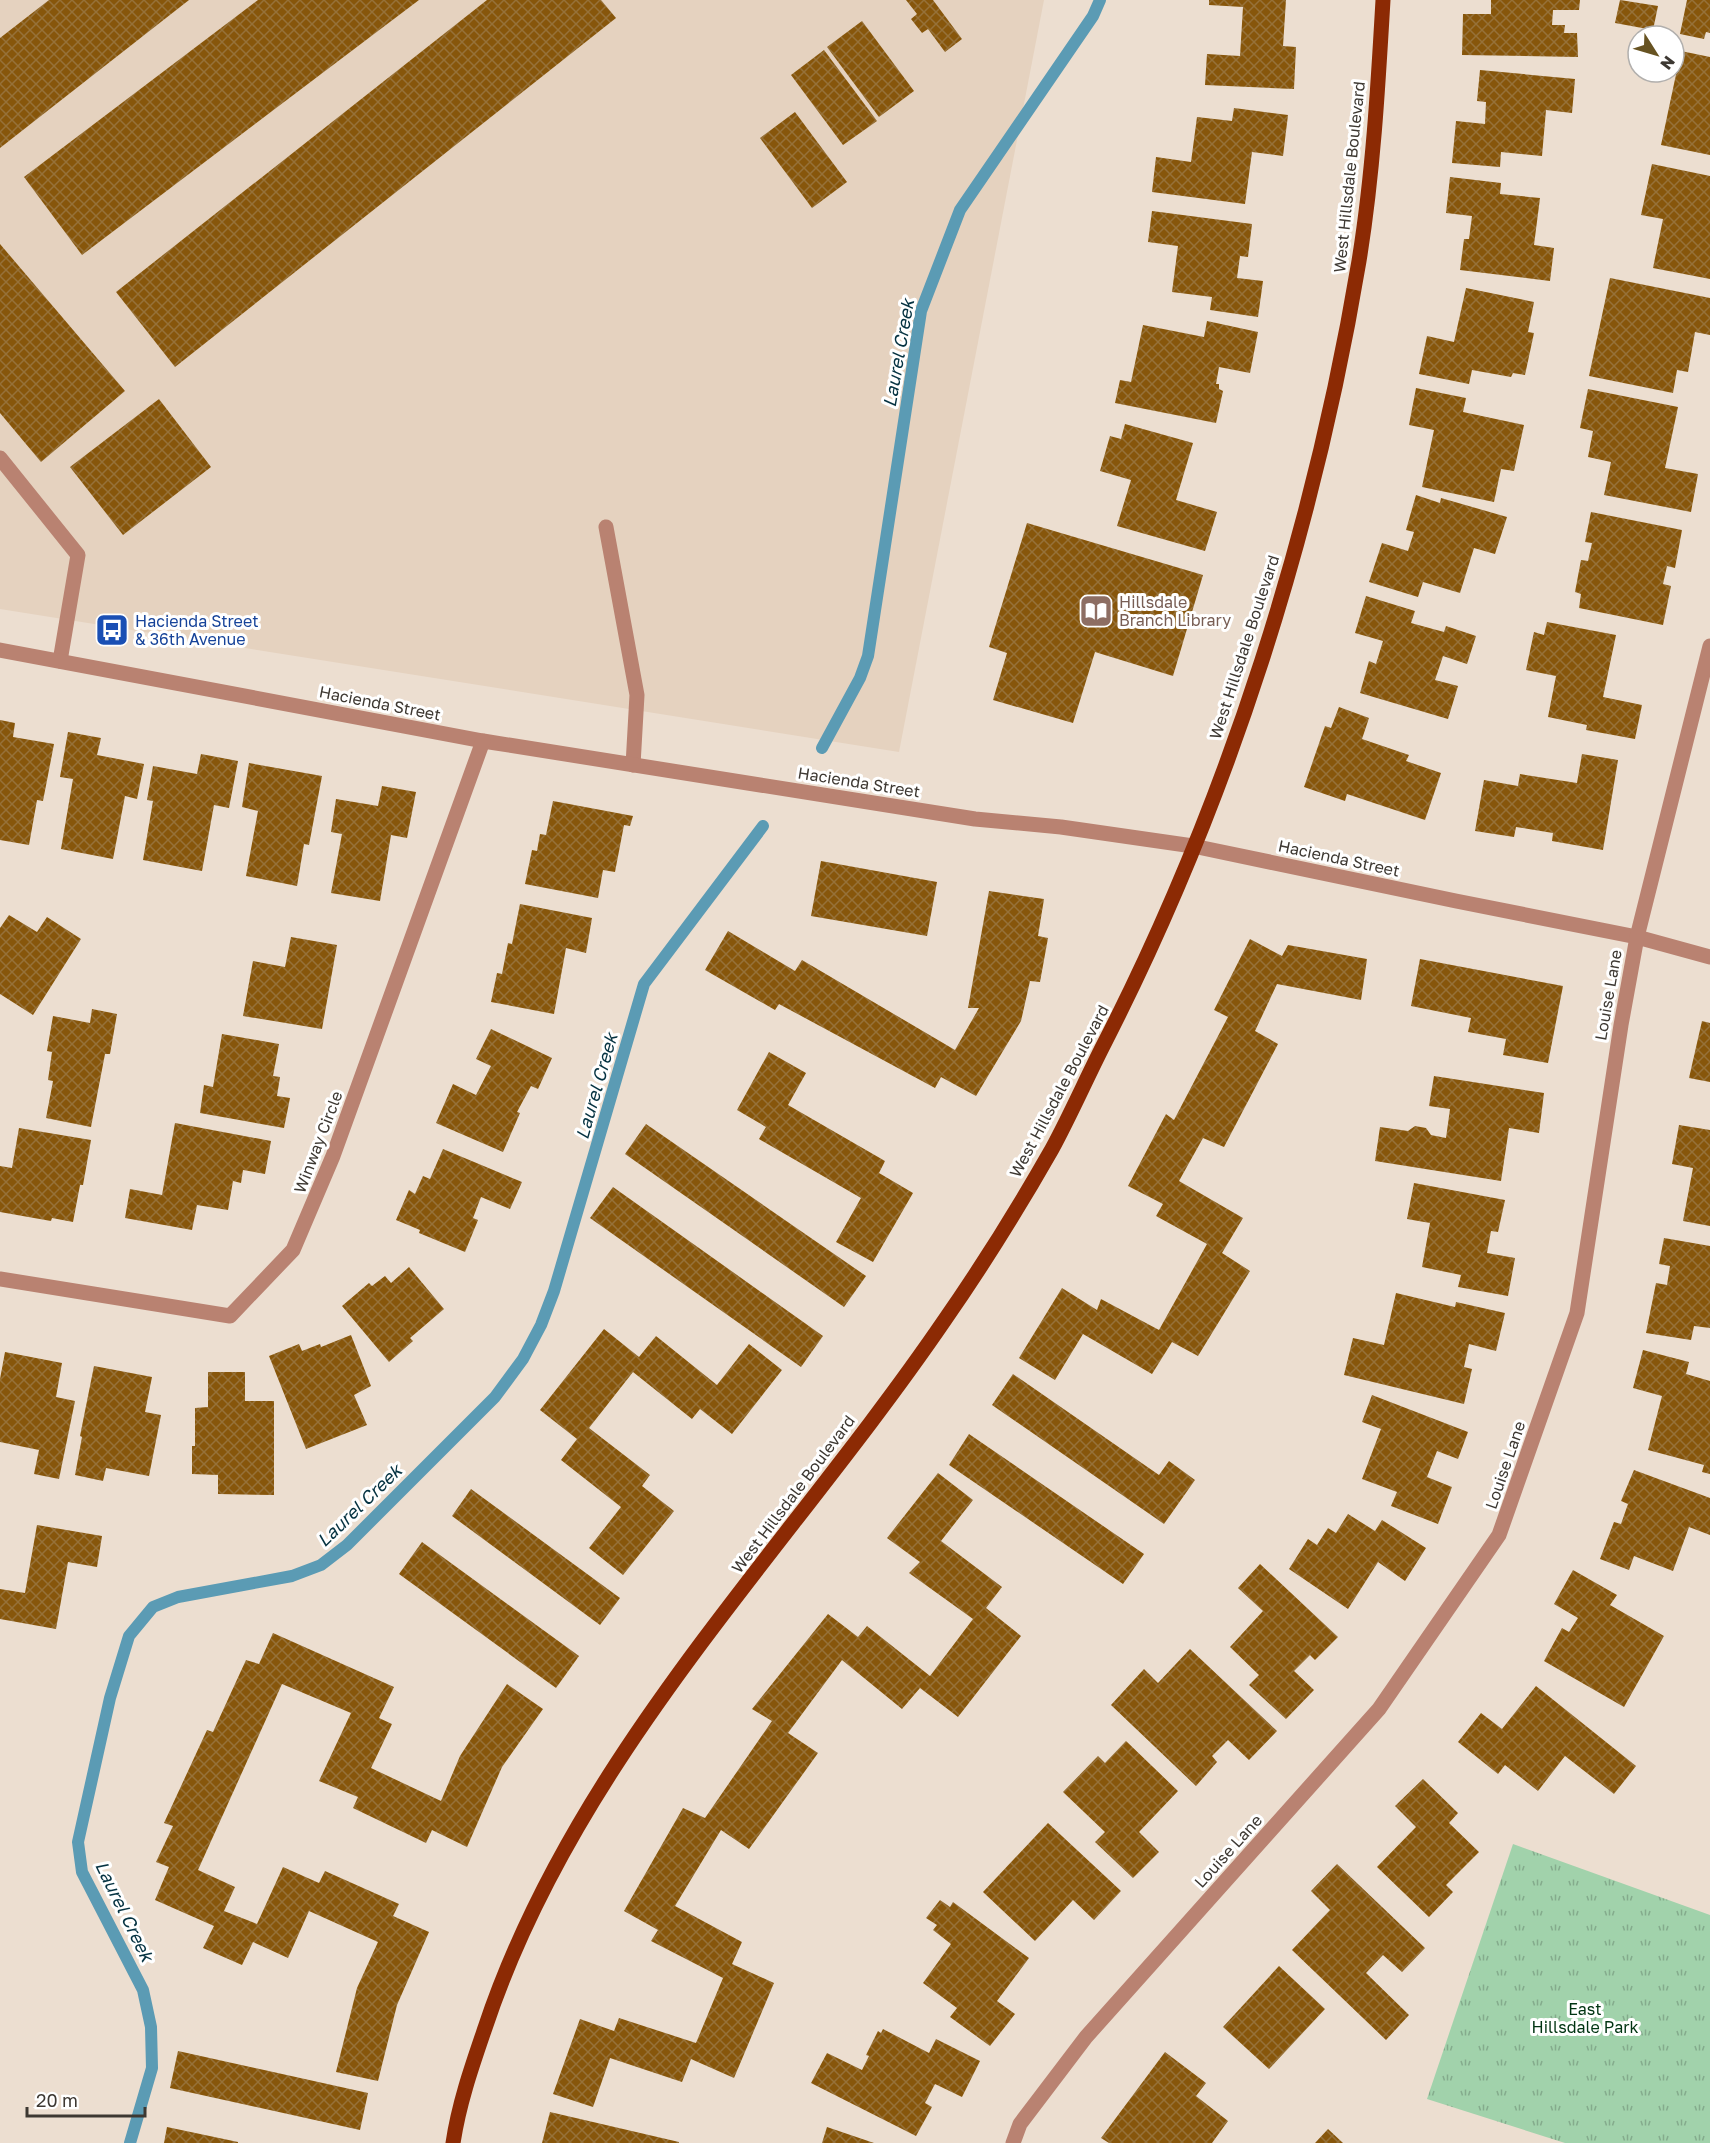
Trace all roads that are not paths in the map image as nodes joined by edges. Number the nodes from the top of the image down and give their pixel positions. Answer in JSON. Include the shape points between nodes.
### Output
{"nodes":[{"id":1,"x":1383,"y":0,"type":"edge"},
{"id":2,"x":0,"y":458,"type":"edge"},
{"id":3,"x":606,"y":526,"type":"dead end"},
{"id":4,"x":1710,"y":646,"type":"edge"},
{"id":5,"x":0,"y":650,"type":"edge"},
{"id":6,"x":60,"y":661,"type":"junction"},
{"id":7,"x":483,"y":741,"type":"junction"},
{"id":8,"x":633,"y":765,"type":"junction"},
{"id":9,"x":1193,"y":846,"type":"junction"},
{"id":10,"x":1637,"y":937,"type":"junction"},
{"id":11,"x":1710,"y":957,"type":"edge"},
{"id":12,"x":0,"y":1279,"type":"edge"},
{"id":13,"x":453,"y":2143,"type":"edge"},
{"id":14,"x":1013,"y":2143,"type":"edge"}],
"edges":[{"from":1,"to":9,"type":"main road","name":"West Hillsdale Boulevard","via":[[1360,256],[1320,454],[1252,692]]},
{"from":2,"to":6,"type":"street","via":[[78,555]]},
{"from":3,"to":8,"type":"street","via":[[637,695]]},
{"from":4,"to":10,"type":"street","name":"Louise Lane"},
{"from":5,"to":6,"type":"street","name":"Hacienda Street"},
{"from":6,"to":7,"type":"street","name":"Hacienda Street"},
{"from":7,"to":8,"type":"street","name":"Hacienda Street"},
{"from":7,"to":12,"type":"street","name":"Winway Circle","via":[[333,1156],[293,1251],[230,1316]]},
{"from":8,"to":9,"type":"street","name":"Hacienda Street","via":[[975,819]]},
{"from":9,"to":10,"type":"street","name":"Hacienda Street"},
{"from":9,"to":13,"type":"main road","name":"West Hillsdale Boulevard","via":[[1123,1008],[1055,1144],[995,1244],[911,1368],[687,1662],[597,1792],[511,1956],[458,2110]]},
{"from":10,"to":11,"type":"street","name":"Hacienda Street"},
{"from":10,"to":14,"type":"street","name":"Louise Lane","via":[[1577,1313],[1499,1535],[1379,1709],[1086,2037],[1020,2124]]}]}
